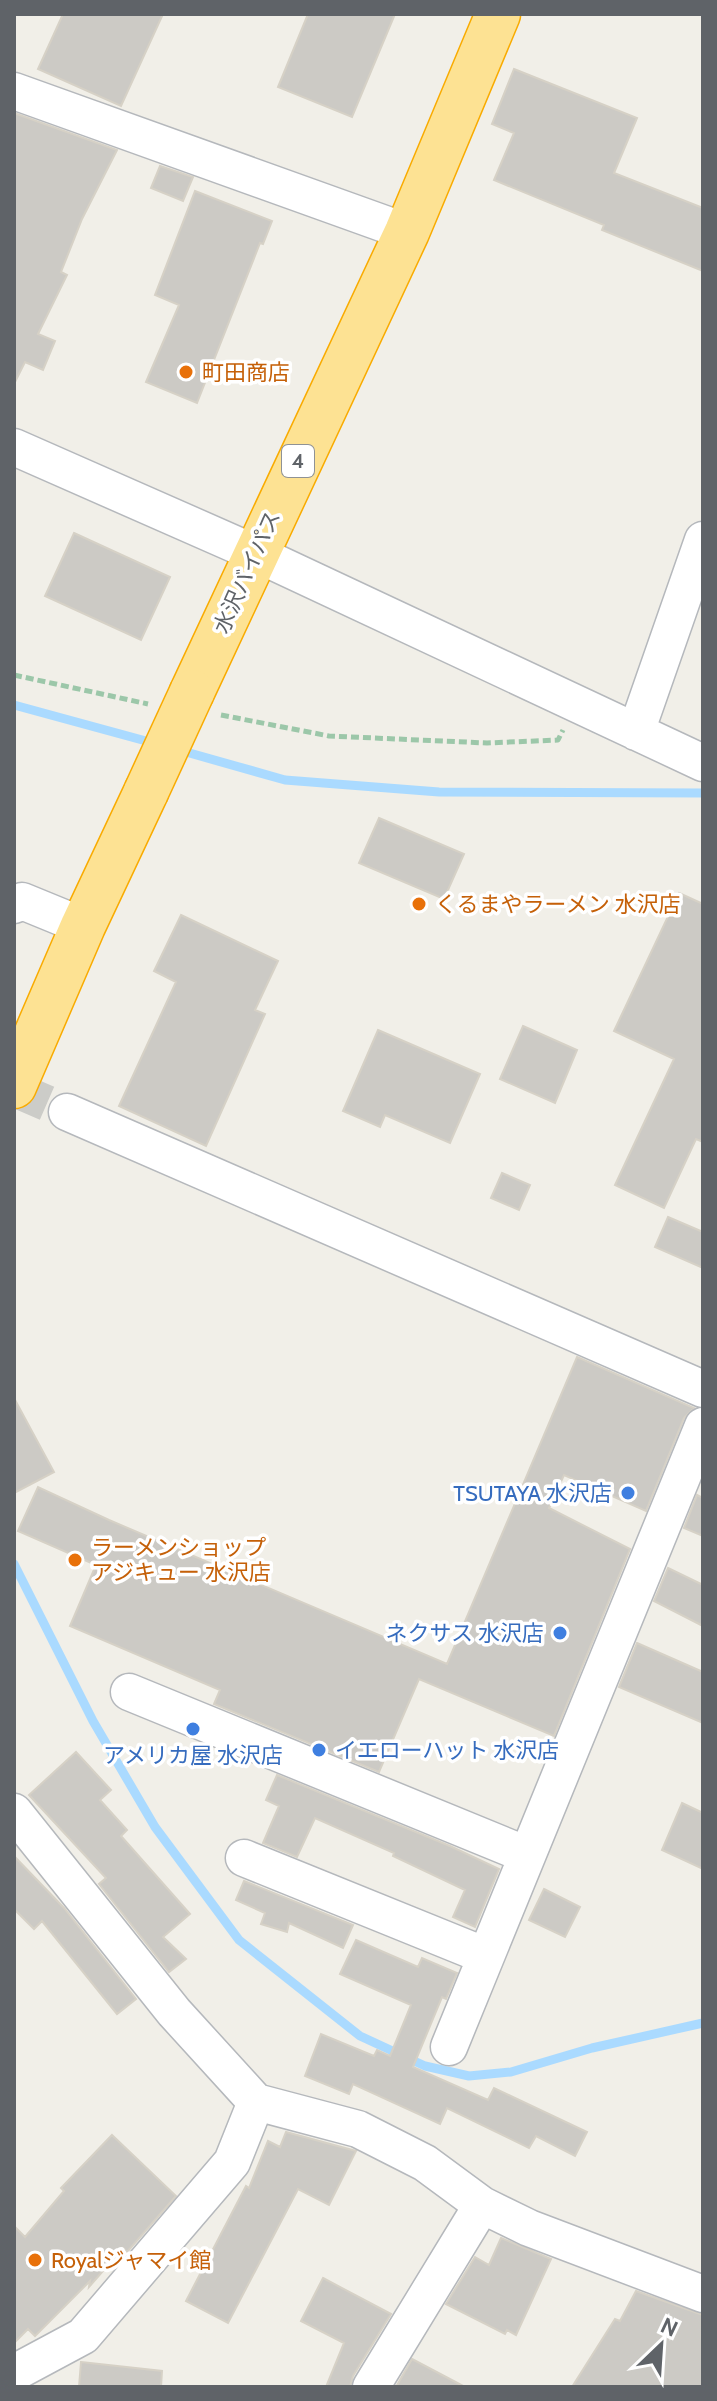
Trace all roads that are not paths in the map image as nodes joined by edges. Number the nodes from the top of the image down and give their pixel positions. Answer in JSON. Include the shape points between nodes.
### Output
{"nodes":[{"id":1,"x":498,"y":14,"type":"edge"},
{"id":2,"x":14,"y":91,"type":"edge"},
{"id":3,"x":407,"y":232,"type":"junction"},
{"id":4,"x":14,"y":447,"type":"edge"},
{"id":5,"x":703,"y":540,"type":"edge"},
{"id":6,"x":257,"y":554,"type":"junction"},
{"id":7,"x":636,"y":732,"type":"junction"},
{"id":8,"x":703,"y":763,"type":"edge"},
{"id":9,"x":14,"y":905,"type":"edge"},
{"id":10,"x":83,"y":926,"type":"junction"},
{"id":11,"x":14,"y":1086,"type":"edge"},
{"id":12,"x":67,"y":1112,"type":"tunnel mouth"},
{"id":13,"x":703,"y":1389,"type":"edge"},
{"id":14,"x":703,"y":1426,"type":"edge"},
{"id":15,"x":129,"y":1692,"type":"dead end"},
{"id":16,"x":14,"y":1812,"type":"edge"},
{"id":17,"x":527,"y":1855,"type":"junction"},
{"id":18,"x":244,"y":1858,"type":"dead end"},
{"id":19,"x":486,"y":1956,"type":"junction"},
{"id":20,"x":449,"y":2047,"type":"dead end"},
{"id":21,"x":256,"y":2102,"type":"junction"},
{"id":22,"x":482,"y":2205,"type":"junction"},
{"id":23,"x":703,"y":2294,"type":"edge"},
{"id":24,"x":14,"y":2373,"type":"edge"},
{"id":25,"x":371,"y":2387,"type":"edge"}],
"edges":[{"from":1,"to":3,"type":"highway","name":"水沢バイパス","number":"4"},
{"from":2,"to":3,"type":"street"},
{"from":3,"to":6,"type":"highway","name":"水沢バイパス","number":"4"},
{"from":4,"to":6,"type":"street"},
{"from":5,"to":7,"type":"street"},
{"from":6,"to":7,"type":"street"},
{"from":6,"to":10,"type":"highway","name":"水沢バイパス","number":"4","bridge":true},
{"from":7,"to":8,"type":"street"},
{"from":9,"to":10,"type":"street","via":[[22,901]]},
{"from":10,"to":11,"type":"highway","name":"水沢バイパス","number":"4"},
{"from":12,"to":13,"type":"street"},
{"from":14,"to":17,"type":"street"},
{"from":15,"to":17,"type":"street"},
{"from":16,"to":21,"type":"street","via":[[174,2012]]},
{"from":17,"to":19,"type":"street"},
{"from":18,"to":19,"type":"street"},
{"from":19,"to":20,"type":"street"},
{"from":21,"to":22,"type":"street","via":[[358,2129],[425,2163]]},
{"from":21,"to":24,"type":"street","via":[[232,2162],[83,2336]]},
{"from":22,"to":23,"type":"street"},
{"from":22,"to":25,"type":"street"}]}
